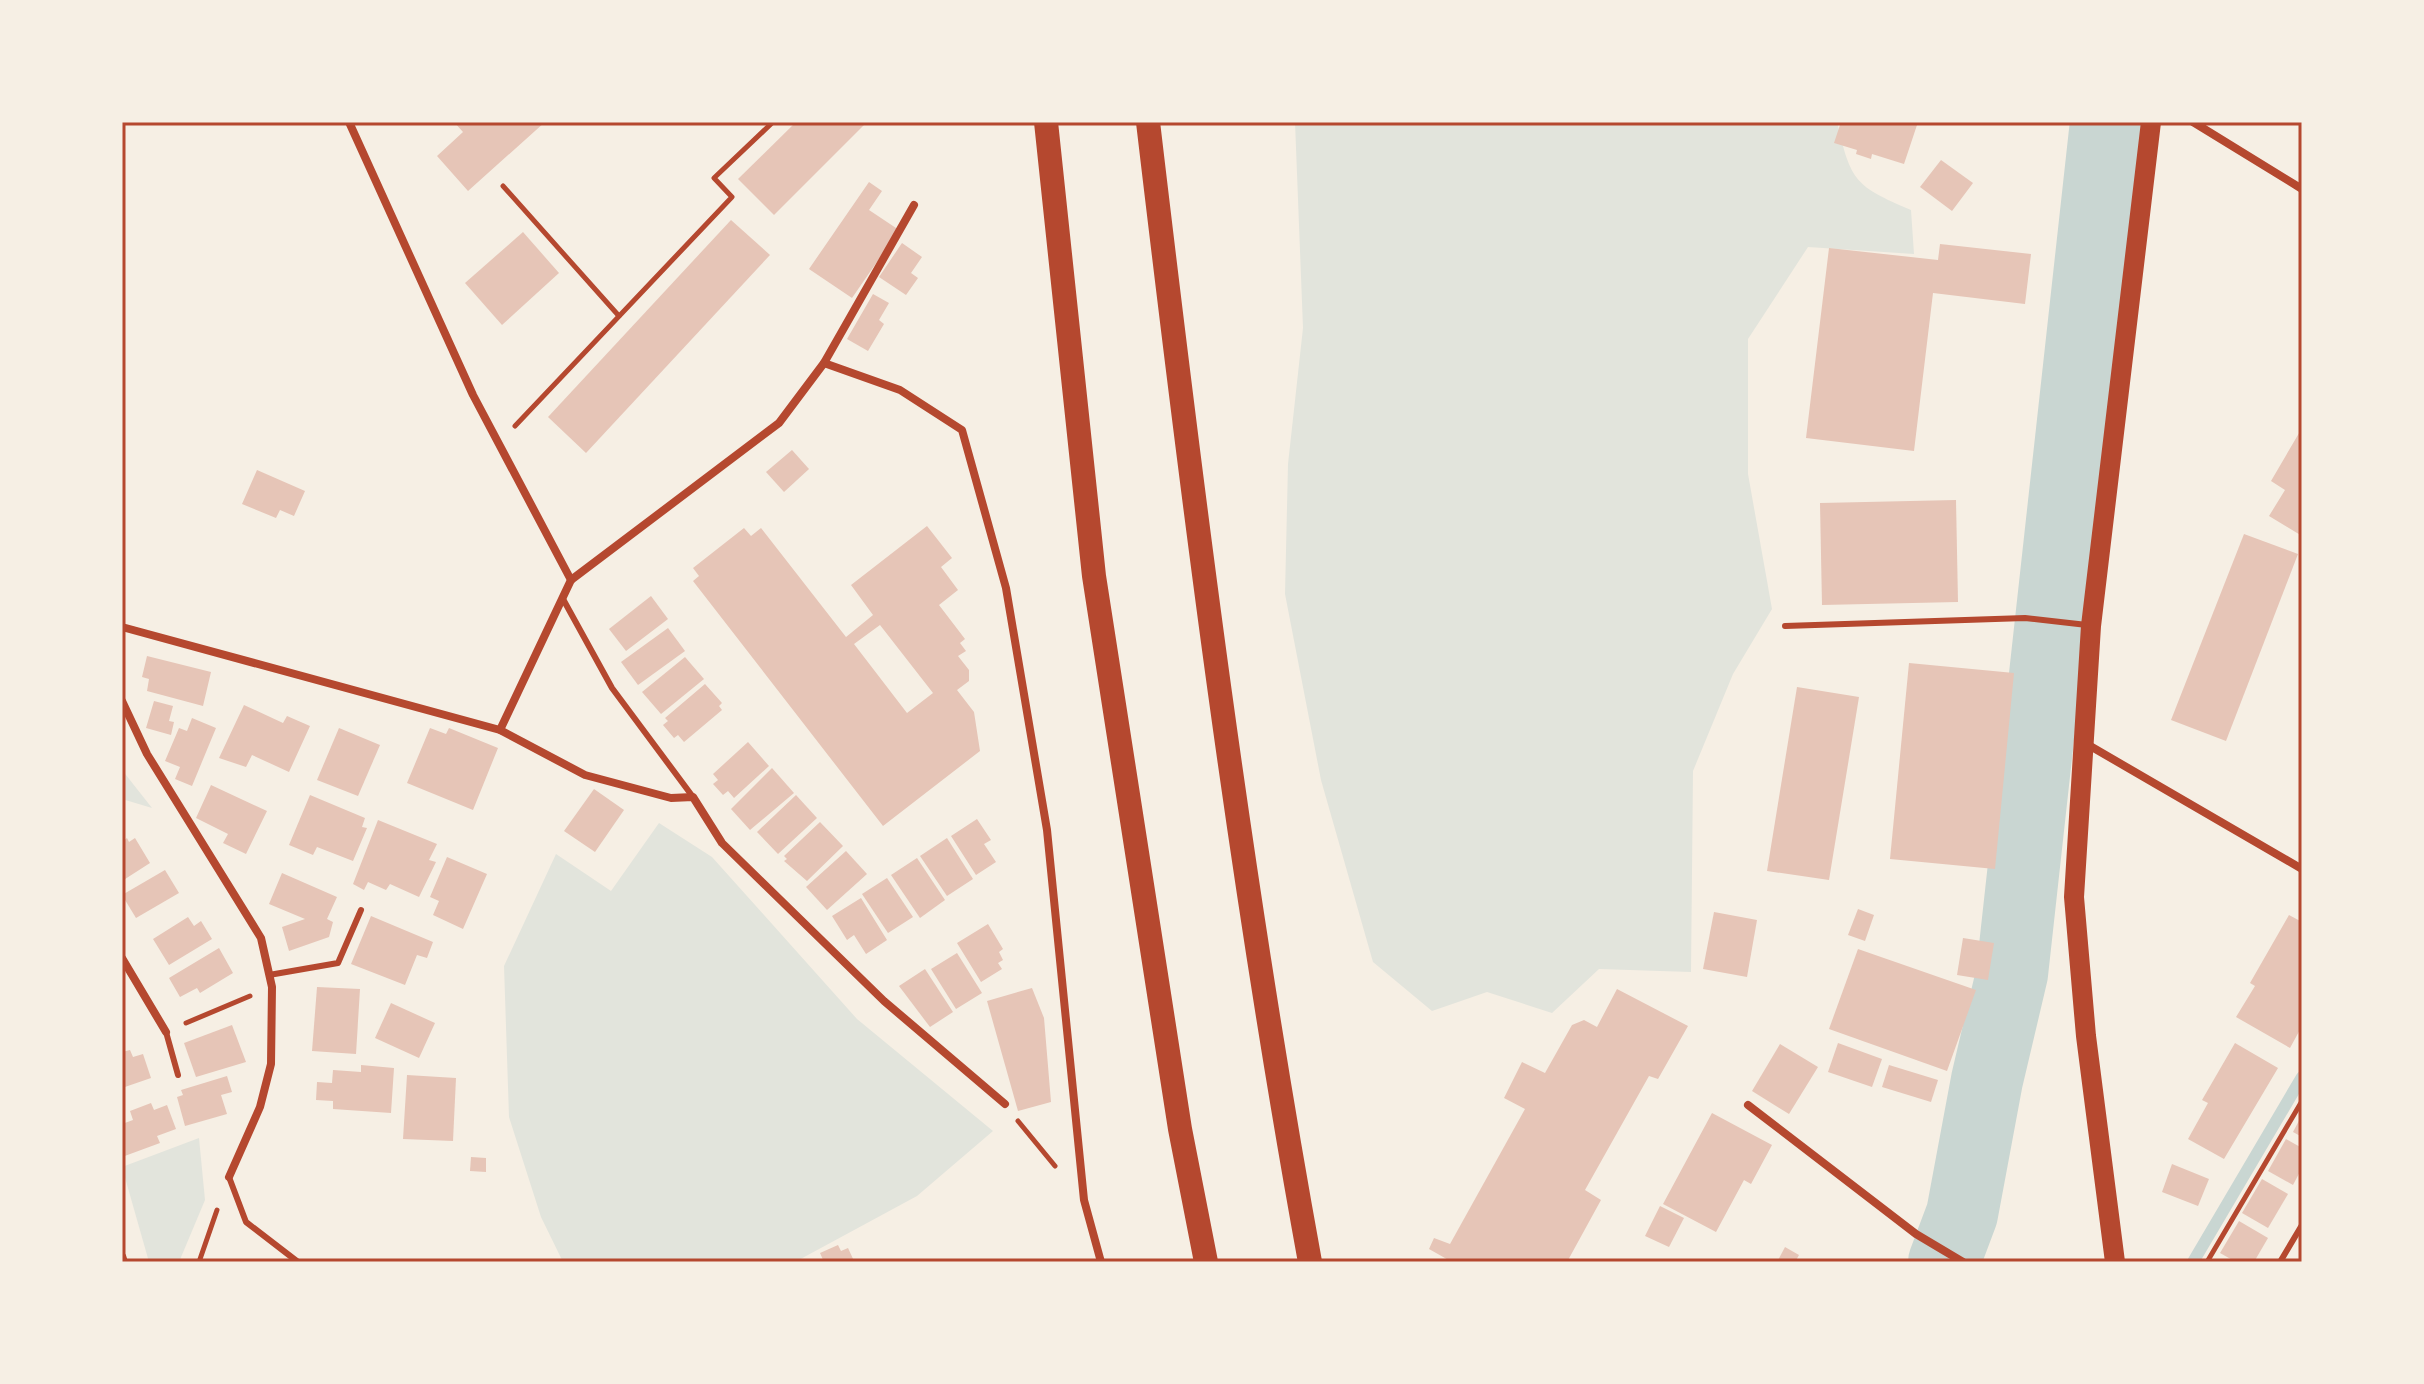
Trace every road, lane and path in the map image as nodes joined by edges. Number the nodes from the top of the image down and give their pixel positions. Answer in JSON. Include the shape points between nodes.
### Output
{"nodes":[{"id":1,"x":349,"y":122,"type":"edge"},
{"id":2,"x":773,"y":122,"type":"edge"},
{"id":3,"x":1046,"y":122,"type":"edge"},
{"id":4,"x":1148,"y":122,"type":"edge"},
{"id":5,"x":2151,"y":122,"type":"edge"},
{"id":6,"x":2193,"y":122,"type":"edge"},
{"id":7,"x":503,"y":186,"type":"dead end"},
{"id":8,"x":2302,"y":189,"type":"edge"},
{"id":9,"x":914,"y":205,"type":"dead end"},
{"id":10,"x":619,"y":316,"type":"junction"},
{"id":11,"x":824,"y":363,"type":"junction"},
{"id":12,"x":499,"y":444,"type":"junction"},
{"id":13,"x":571,"y":580,"type":"junction"},
{"id":14,"x":563,"y":599,"type":"junction"},
{"id":15,"x":1785,"y":626,"type":"dead end"},
{"id":16,"x":2091,"y":626,"type":"junction"},
{"id":17,"x":122,"y":627,"type":"edge"},
{"id":18,"x":122,"y":701,"type":"edge"},
{"id":19,"x":500,"y":730,"type":"junction"},
{"id":20,"x":2083,"y":742,"type":"junction"},
{"id":21,"x":693,"y":797,"type":"junction"},
{"id":22,"x":2302,"y":869,"type":"edge"},
{"id":23,"x":361,"y":910,"type":"dead end"},
{"id":24,"x":122,"y":958,"type":"edge"},
{"id":25,"x":269,"y":975,"type":"junction"},
{"id":26,"x":272,"y":987,"type":"junction"},
{"id":27,"x":166,"y":1032,"type":"junction"},
{"id":28,"x":178,"y":1075,"type":"dead end"},
{"id":29,"x":2302,"y":1101,"type":"edge"},
{"id":30,"x":1005,"y":1104,"type":"joint"},
{"id":31,"x":1748,"y":1105,"type":"dead end"},
{"id":32,"x":229,"y":1177,"type":"junction"},
{"id":33,"x":1084,"y":1200,"type":"junction"},
{"id":34,"x":2302,"y":1225,"type":"edge"},
{"id":35,"x":199,"y":1262,"type":"edge"},
{"id":36,"x":298,"y":1262,"type":"edge"},
{"id":37,"x":1101,"y":1262,"type":"edge"},
{"id":38,"x":1206,"y":1262,"type":"edge"},
{"id":39,"x":1310,"y":1262,"type":"edge"},
{"id":40,"x":1963,"y":1262,"type":"edge"},
{"id":41,"x":2115,"y":1262,"type":"edge"},
{"id":42,"x":2207,"y":1262,"type":"edge"},
{"id":43,"x":2280,"y":1262,"type":"edge"}],
"edges":[{"from":1,"to":12,"type":"street"},
{"from":2,"to":10,"type":"path","via":[[714,178],[732,197]]},
{"from":3,"to":38,"type":"highway","via":[[1094,576],[1180,1129]]},
{"from":4,"to":39,"type":"highway","via":[[1203,583]]},
{"from":5,"to":16,"type":"main road"},
{"from":6,"to":8,"type":"street"},
{"from":7,"to":10,"type":"path"},
{"from":9,"to":11,"type":"street"},
{"from":10,"to":12,"type":"path"},
{"from":11,"to":13,"type":"street","via":[[779,423]]},
{"from":11,"to":33,"type":"street","via":[[900,390],[962,430],[1006,588],[1047,830]]},
{"from":12,"to":13,"type":"street"},
{"from":13,"to":14,"type":"street"},
{"from":14,"to":19,"type":"street"},
{"from":14,"to":21,"type":"lane","via":[[612,688]]},
{"from":15,"to":16,"type":"lane","via":[[2025,618]]},
{"from":16,"to":20,"type":"main road"},
{"from":17,"to":19,"type":"street"},
{"from":18,"to":25,"type":"street","via":[[147,754],[261,938]]},
{"from":19,"to":21,"type":"street","via":[[585,775],[671,798]]},
{"from":20,"to":22,"type":"street"},
{"from":20,"to":41,"type":"main road","via":[[2074,897]]},
{"from":21,"to":30,"type":"street","via":[[722,843],[884,1001]]},
{"from":23,"to":25,"type":"lane","via":[[338,963]]},
{"from":24,"to":27,"type":"street"},
{"from":25,"to":26,"type":"street"},
{"from":26,"to":27,"type":"path"},
{"from":26,"to":32,"type":"street","via":[[271,1064],[260,1107]]},
{"from":27,"to":28,"type":"lane"},
{"from":29,"to":42,"type":"path"},
{"from":30,"to":33,"type":"path"},
{"from":31,"to":40,"type":"street","via":[[1916,1234]]},
{"from":32,"to":35,"type":"path"},
{"from":32,"to":36,"type":"lane","via":[[246,1222]]},
{"from":33,"to":37,"type":"street"},
{"from":34,"to":43,"type":"lane"}]}
